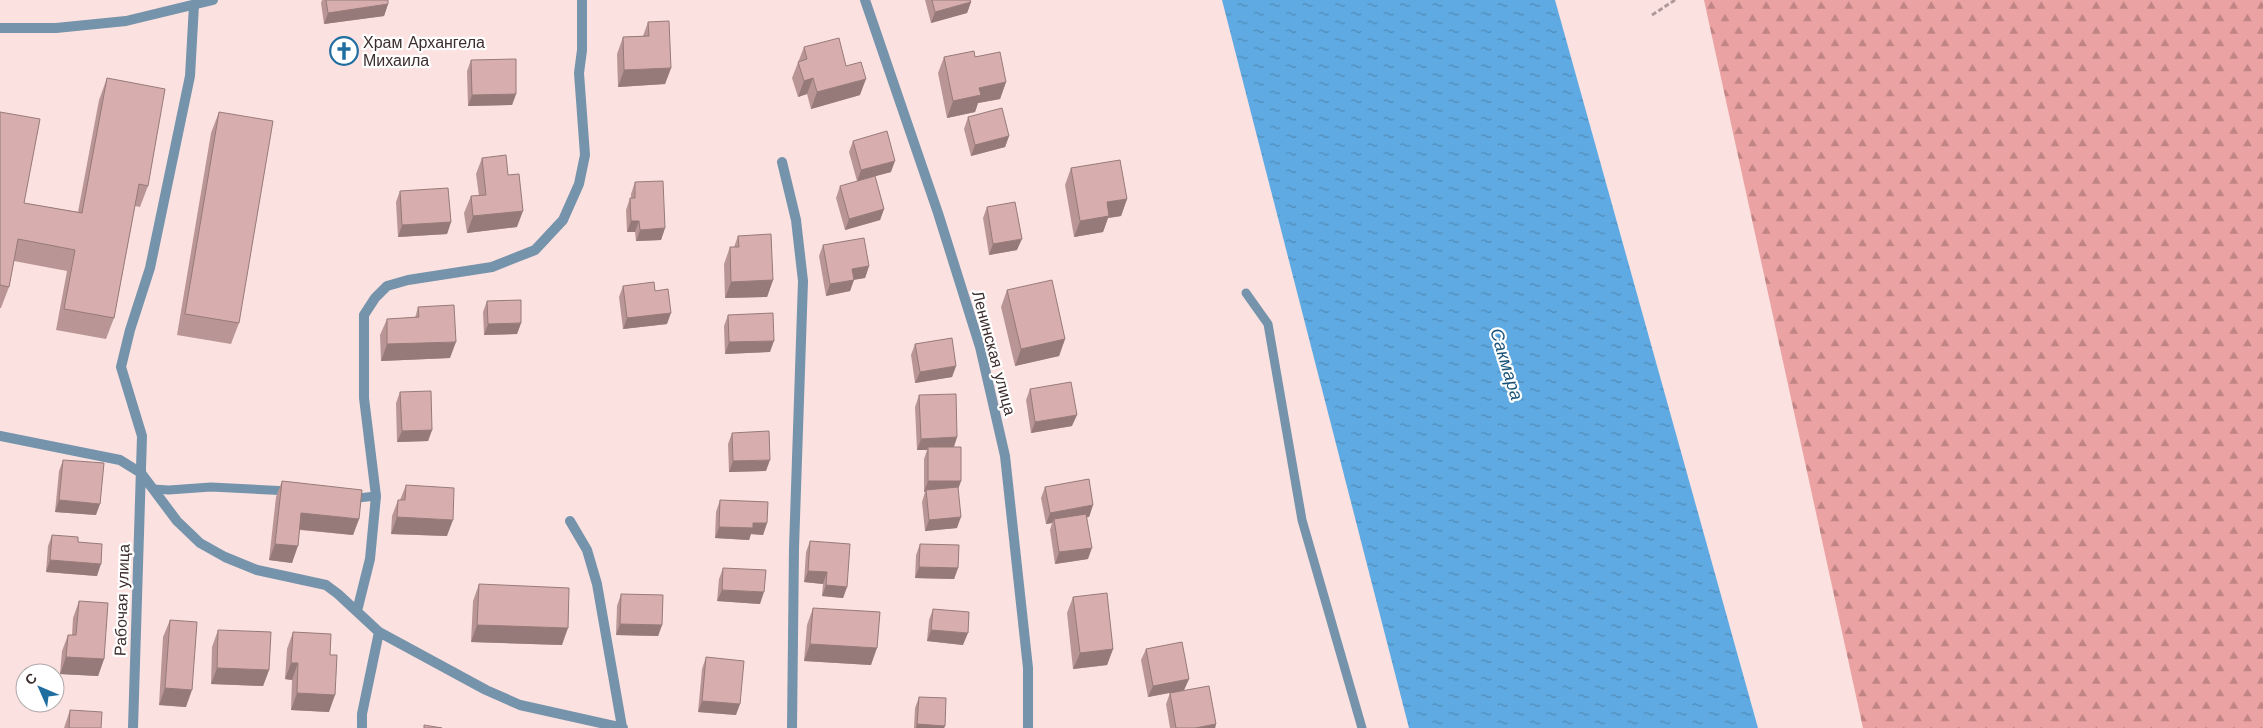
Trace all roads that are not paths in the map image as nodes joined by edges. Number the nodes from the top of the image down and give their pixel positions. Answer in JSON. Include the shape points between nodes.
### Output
{"nodes":[{"id":1,"x":213,"y":0,"type":"edge"},
{"id":2,"x":582,"y":0,"type":"edge"},
{"id":3,"x":865,"y":0,"type":"edge"},
{"id":4,"x":193,"y":2,"type":"edge"},
{"id":5,"x":0,"y":28,"type":"edge"},
{"id":6,"x":782,"y":162,"type":"dead end"},
{"id":7,"x":1246,"y":293,"type":"dead end"},
{"id":8,"x":0,"y":436,"type":"edge"},
{"id":9,"x":141,"y":473,"type":"junction"},
{"id":10,"x":153,"y":489,"type":"junction"},
{"id":11,"x":295,"y":492,"type":"edge"},
{"id":12,"x":376,"y":496,"type":"junction"},
{"id":13,"x":341,"y":500,"type":"edge"},
{"id":14,"x":570,"y":521,"type":"dead end"},
{"id":15,"x":356,"y":610,"type":"junction"},
{"id":16,"x":379,"y":632,"type":"junction"},
{"id":17,"x":133,"y":728,"type":"edge"},
{"id":18,"x":362,"y":728,"type":"edge"},
{"id":19,"x":622,"y":728,"type":"edge"},
{"id":20,"x":792,"y":728,"type":"edge"},
{"id":21,"x":1028,"y":728,"type":"edge"},
{"id":22,"x":1362,"y":728,"type":"edge"}],
"edges":[{"from":1,"to":4,"type":"street"},
{"from":2,"to":12,"type":"street","via":[[579,73],[584,155],[579,184],[562,220],[535,250],[492,267],[387,286],[374,298],[364,315],[364,398]]},
{"from":3,"to":21,"type":"street","name":"Ленинская улица","via":[[980,347],[1005,456],[1028,668]]},
{"from":4,"to":5,"type":"street","via":[[126,21],[56,28]]},
{"from":4,"to":9,"type":"street","name":"Рабочая улица","via":[[188,86],[150,268],[121,367],[142,436]]},
{"from":6,"to":20,"type":"street","via":[[796,220],[802,281]]},
{"from":7,"to":22,"type":"lane","via":[[1268,324],[1302,520]]},
{"from":8,"to":9,"type":"street","via":[[120,460]]},
{"from":9,"to":10,"type":"street"},
{"from":9,"to":17,"type":"street","name":"Рабочая улица"},
{"from":10,"to":11,"type":"lane","via":[[211,487]]},
{"from":10,"to":15,"type":"street","via":[[177,521],[200,543],[257,570],[326,585]]},
{"from":12,"to":13,"type":"lane"},
{"from":12,"to":15,"type":"street","via":[[370,559]]},
{"from":14,"to":19,"type":"street","via":[[587,550],[597,584]]},
{"from":15,"to":16,"type":"street"},
{"from":16,"to":18,"type":"street"},
{"from":16,"to":19,"type":"street","via":[[520,705]]}]}
